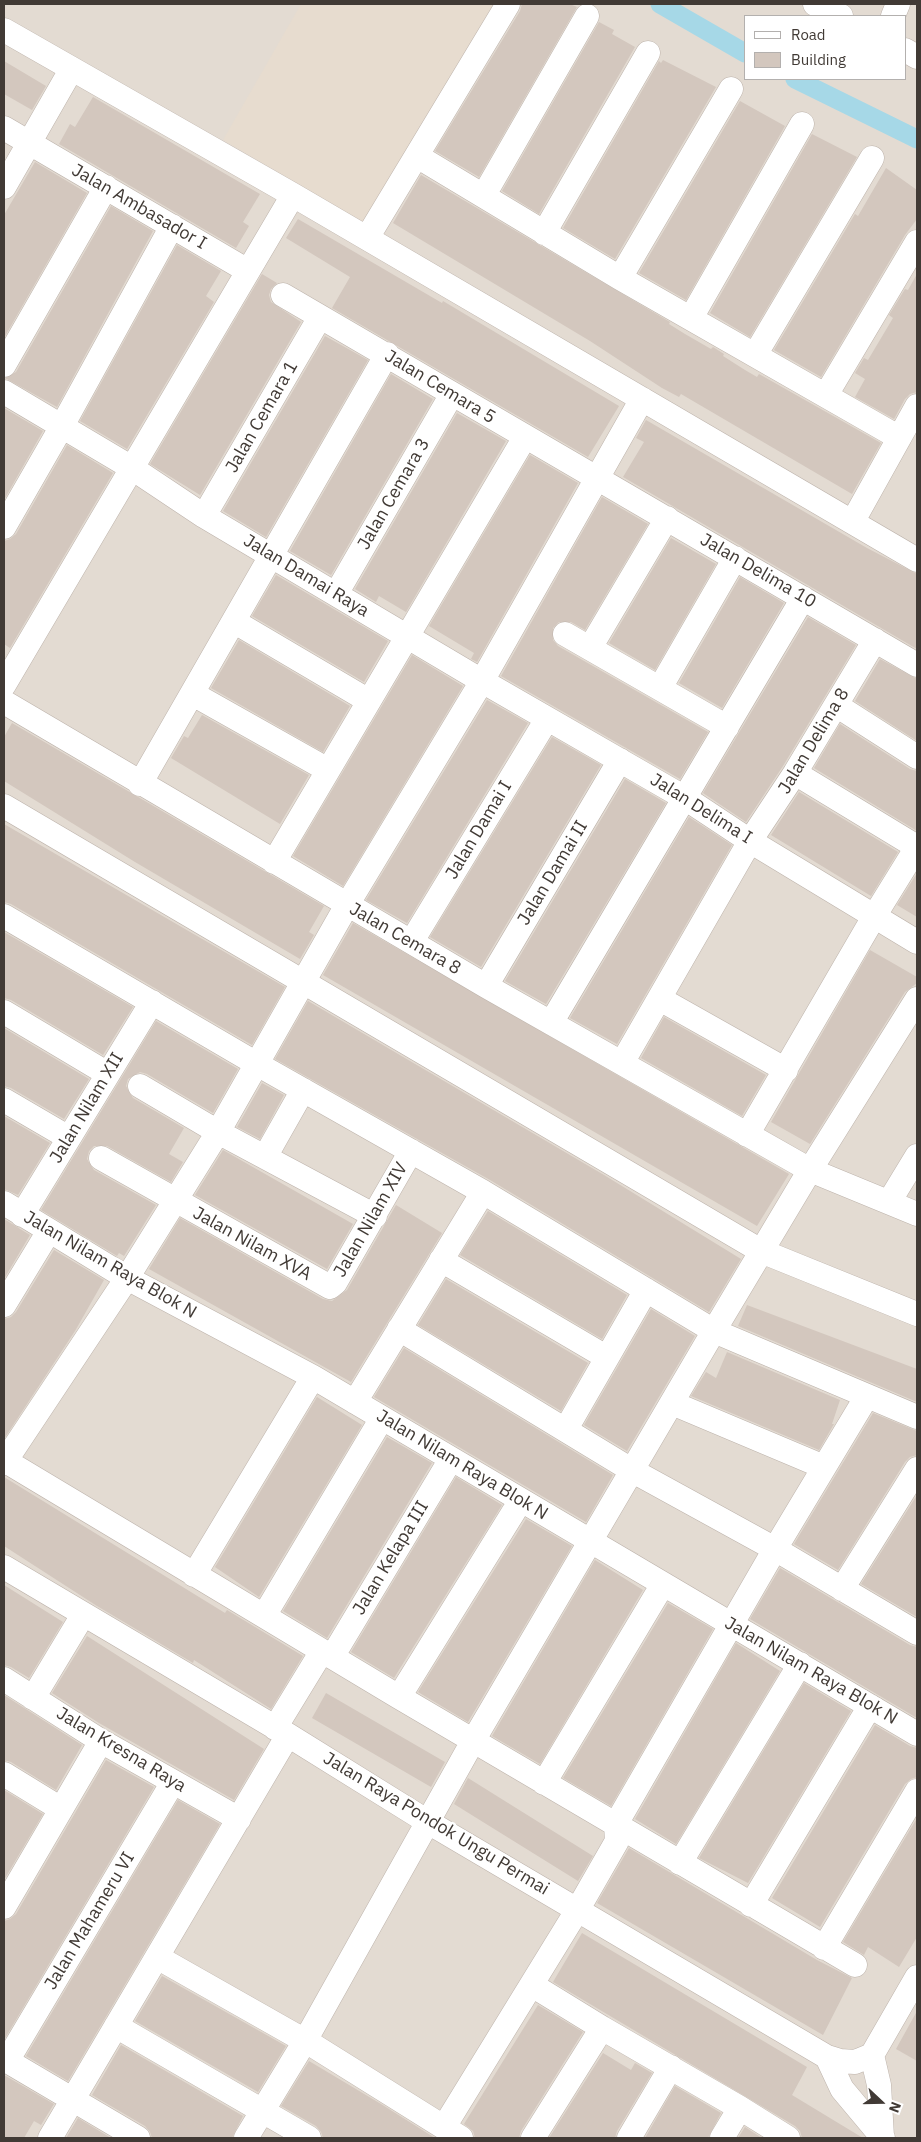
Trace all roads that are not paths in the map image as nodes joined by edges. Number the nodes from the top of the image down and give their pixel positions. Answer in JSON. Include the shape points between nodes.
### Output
{"nodes":[{"id":1,"x":508,"y":4,"type":"edge"},
{"id":2,"x":587,"y":16,"type":"dead end"},
{"id":3,"x":4,"y":30,"type":"edge"},
{"id":4,"x":906,"y":51,"type":"edge"},
{"id":5,"x":648,"y":52,"type":"dead end"},
{"id":6,"x":917,"y":57,"type":"edge"},
{"id":7,"x":70,"y":70,"type":"junction"},
{"id":8,"x":731,"y":89,"type":"dead end"},
{"id":9,"x":802,"y":124,"type":"dead end"},
{"id":10,"x":4,"y":128,"type":"edge"},
{"id":11,"x":30,"y":143,"type":"junction"},
{"id":12,"x":417,"y":156,"type":"junction"},
{"id":13,"x":872,"y":158,"type":"dead end"},
{"id":14,"x":4,"y":187,"type":"edge"},
{"id":15,"x":106,"y":187,"type":"junction"},
{"id":16,"x":293,"y":195,"type":"junction"},
{"id":17,"x":484,"y":195,"type":"junction"},
{"id":18,"x":172,"y":226,"type":"junction"},
{"id":19,"x":544,"y":232,"type":"junction"},
{"id":20,"x":366,"y":238,"type":"junction"},
{"id":21,"x":917,"y":242,"type":"edge"},
{"id":22,"x":248,"y":271,"type":"junction"},
{"id":23,"x":620,"y":278,"type":"junction"},
{"id":24,"x":283,"y":295,"type":"dead end"},
{"id":25,"x":320,"y":317,"type":"junction"},
{"id":26,"x":691,"y":318,"type":"junction"},
{"id":27,"x":387,"y":354,"type":"junction"},
{"id":28,"x":756,"y":356,"type":"junction"},
{"id":29,"x":4,"y":365,"type":"edge"},
{"id":30,"x":4,"y":392,"type":"edge"},
{"id":31,"x":452,"y":394,"type":"junction"},
{"id":32,"x":826,"y":395,"type":"junction"},
{"id":33,"x":642,"y":399,"type":"junction"},
{"id":34,"x":917,"y":406,"type":"edge"},
{"id":35,"x":62,"y":426,"type":"junction"},
{"id":36,"x":525,"y":437,"type":"junction"},
{"id":37,"x":898,"y":437,"type":"junction"},
{"id":38,"x":132,"y":468,"type":"junction"},
{"id":39,"x":597,"y":480,"type":"junction"},
{"id":40,"x":204,"y":516,"type":"junction"},
{"id":41,"x":667,"y":518,"type":"junction"},
{"id":42,"x":852,"y":521,"type":"junction"},
{"id":43,"x":4,"y":527,"type":"edge"},
{"id":44,"x":272,"y":556,"type":"junction"},
{"id":45,"x":734,"y":558,"type":"junction"},
{"id":46,"x":917,"y":560,"type":"edge"},
{"id":47,"x":336,"y":594,"type":"junction"},
{"id":48,"x":803,"y":598,"type":"junction"},
{"id":49,"x":234,"y":622,"type":"junction"},
{"id":50,"x":565,"y":634,"type":"dead end"},
{"id":51,"x":408,"y":637,"type":"junction"},
{"id":52,"x":875,"y":640,"type":"junction"},
{"id":53,"x":590,"y":648,"type":"junction"},
{"id":54,"x":12,"y":654,"type":"edge"},
{"id":55,"x":917,"y":665,"type":"edge"},
{"id":56,"x":482,"y":681,"type":"junction"},
{"id":57,"x":4,"y":685,"type":"edge"},
{"id":58,"x":660,"y":688,"type":"junction"},
{"id":59,"x":192,"y":694,"type":"junction"},
{"id":60,"x":4,"y":702,"type":"edge"},
{"id":61,"x":370,"y":702,"type":"junction"},
{"id":62,"x":836,"y":705,"type":"junction"},
{"id":63,"x":547,"y":719,"type":"junction"},
{"id":64,"x":727,"y":727,"type":"junction"},
{"id":65,"x":917,"y":757,"type":"edge"},
{"id":66,"x":620,"y":760,"type":"junction"},
{"id":67,"x":328,"y":770,"type":"junction"},
{"id":68,"x":796,"y":773,"type":"junction"},
{"id":69,"x":140,"y":784,"type":"junction"},
{"id":70,"x":685,"y":798,"type":"junction"},
{"id":71,"x":4,"y":806,"type":"edge"},
{"id":72,"x":750,"y":841,"type":"junction"},
{"id":73,"x":917,"y":847,"type":"edge"},
{"id":74,"x":274,"y":862,"type":"junction"},
{"id":75,"x":347,"y":904,"type":"junction"},
{"id":76,"x":874,"y":915,"type":"junction"},
{"id":77,"x":4,"y":916,"type":"edge"},
{"id":78,"x":412,"y":941,"type":"junction"},
{"id":79,"x":917,"y":942,"type":"edge"},
{"id":80,"x":303,"y":982,"type":"junction"},
{"id":81,"x":486,"y":986,"type":"junction"},
{"id":82,"x":660,"y":999,"type":"junction"},
{"id":83,"x":917,"y":999,"type":"edge"},
{"id":84,"x":152,"y":1002,"type":"junction"},
{"id":85,"x":4,"y":1012,"type":"edge"},
{"id":86,"x":551,"y":1023,"type":"junction"},
{"id":87,"x":622,"y":1063,"type":"junction"},
{"id":88,"x":257,"y":1064,"type":"junction"},
{"id":89,"x":786,"y":1070,"type":"junction"},
{"id":90,"x":108,"y":1074,"type":"junction"},
{"id":91,"x":140,"y":1086,"type":"dead end"},
{"id":92,"x":303,"y":1090,"type":"junction"},
{"id":93,"x":4,"y":1100,"type":"edge"},
{"id":94,"x":218,"y":1132,"type":"junction"},
{"id":95,"x":747,"y":1134,"type":"junction"},
{"id":96,"x":69,"y":1138,"type":"junction"},
{"id":97,"x":411,"y":1151,"type":"junction"},
{"id":98,"x":917,"y":1156,"type":"edge"},
{"id":99,"x":265,"y":1157,"type":"junction"},
{"id":100,"x":101,"y":1158,"type":"dead end"},
{"id":101,"x":810,"y":1170,"type":"junction"},
{"id":102,"x":483,"y":1192,"type":"junction"},
{"id":103,"x":175,"y":1201,"type":"junction"},
{"id":104,"x":889,"y":1202,"type":"junction"},
{"id":105,"x":13,"y":1209,"type":"edge"},
{"id":106,"x":917,"y":1214,"type":"edge"},
{"id":107,"x":375,"y":1216,"type":"junction"},
{"id":108,"x":49,"y":1231,"type":"junction"},
{"id":109,"x":761,"y":1250,"type":"junction"},
{"id":110,"x":442,"y":1260,"type":"junction"},
{"id":111,"x":127,"y":1278,"type":"junction"},
{"id":112,"x":330,"y":1287,"type":"joint"},
{"id":113,"x":646,"y":1290,"type":"junction"},
{"id":114,"x":4,"y":1305,"type":"edge"},
{"id":115,"x":917,"y":1314,"type":"edge"},
{"id":116,"x":399,"y":1329,"type":"junction"},
{"id":117,"x":714,"y":1331,"type":"junction"},
{"id":118,"x":606,"y":1357,"type":"junction"},
{"id":119,"x":313,"y":1377,"type":"junction"},
{"id":120,"x":867,"y":1396,"type":"junction"},
{"id":121,"x":355,"y":1402,"type":"junction"},
{"id":122,"x":672,"y":1403,"type":"junction"},
{"id":123,"x":917,"y":1417,"type":"edge"},
{"id":124,"x":382,"y":1418,"type":"junction"},
{"id":125,"x":566,"y":1429,"type":"junction"},
{"id":126,"x":451,"y":1459,"type":"junction"},
{"id":127,"x":4,"y":1461,"type":"edge"},
{"id":128,"x":824,"y":1467,"type":"junction"},
{"id":129,"x":917,"y":1469,"type":"edge"},
{"id":130,"x":633,"y":1471,"type":"junction"},
{"id":131,"x":521,"y":1500,"type":"junction"},
{"id":132,"x":590,"y":1541,"type":"junction"},
{"id":133,"x":774,"y":1549,"type":"junction"},
{"id":134,"x":4,"y":1567,"type":"edge"},
{"id":135,"x":194,"y":1575,"type":"junction"},
{"id":136,"x":662,"y":1584,"type":"junction"},
{"id":137,"x":842,"y":1589,"type":"junction"},
{"id":138,"x":83,"y":1615,"type":"junction"},
{"id":139,"x":264,"y":1616,"type":"junction"},
{"id":140,"x":732,"y":1625,"type":"junction"},
{"id":141,"x":916,"y":1631,"type":"edge"},
{"id":142,"x":327,"y":1654,"type":"junction"},
{"id":143,"x":800,"y":1664,"type":"junction"},
{"id":144,"x":4,"y":1679,"type":"edge"},
{"id":145,"x":399,"y":1696,"type":"junction"},
{"id":146,"x":33,"y":1698,"type":"junction"},
{"id":147,"x":870,"y":1706,"type":"junction"},
{"id":148,"x":282,"y":1732,"type":"junction"},
{"id":149,"x":917,"y":1734,"type":"edge"},
{"id":150,"x":473,"y":1740,"type":"junction"},
{"id":151,"x":101,"y":1741,"type":"junction"},
{"id":152,"x":4,"y":1774,"type":"edge"},
{"id":153,"x":173,"y":1782,"type":"junction"},
{"id":154,"x":544,"y":1783,"type":"junction"},
{"id":155,"x":917,"y":1792,"type":"edge"},
{"id":156,"x":61,"y":1809,"type":"junction"},
{"id":157,"x":239,"y":1819,"type":"junction"},
{"id":158,"x":428,"y":1822,"type":"junction"},
{"id":159,"x":616,"y":1824,"type":"junction"},
{"id":160,"x":680,"y":1863,"type":"junction"},
{"id":161,"x":12,"y":1873,"type":"edge"},
{"id":162,"x":751,"y":1905,"type":"junction"},
{"id":163,"x":4,"y":1907,"type":"edge"},
{"id":164,"x":578,"y":1909,"type":"junction"},
{"id":165,"x":824,"y":1948,"type":"junction"},
{"id":166,"x":156,"y":1958,"type":"junction"},
{"id":167,"x":855,"y":1965,"type":"dead end"},
{"id":168,"x":917,"y":1977,"type":"edge"},
{"id":169,"x":532,"y":1985,"type":"junction"},
{"id":170,"x":116,"y":2026,"type":"junction"},
{"id":171,"x":602,"y":2028,"type":"junction"},
{"id":172,"x":305,"y":2041,"type":"junction"},
{"id":173,"x":872,"y":2055,"type":"junction"},
{"id":174,"x":827,"y":2057,"type":"junction"},
{"id":175,"x":5,"y":2060,"type":"edge"},
{"id":176,"x":671,"y":2067,"type":"junction"},
{"id":177,"x":72,"y":2100,"type":"junction"},
{"id":178,"x":740,"y":2108,"type":"junction"},
{"id":179,"x":262,"y":2111,"type":"junction"},
{"id":180,"x":452,"y":2133,"type":"edge"},
{"id":181,"x":882,"y":2137,"type":"edge"},
{"id":182,"x":50,"y":2138,"type":"edge"},
{"id":183,"x":138,"y":2138,"type":"edge"},
{"id":184,"x":246,"y":2138,"type":"edge"},
{"id":185,"x":309,"y":2138,"type":"edge"},
{"id":186,"x":534,"y":2138,"type":"edge"},
{"id":187,"x":629,"y":2138,"type":"edge"},
{"id":188,"x":722,"y":2138,"type":"edge"},
{"id":189,"x":788,"y":2138,"type":"edge"}],
"edges":[{"from":1,"to":12,"type":"street"},
{"from":2,"to":17,"type":"street"},
{"from":3,"to":7,"type":"street"},
{"from":4,"to":6,"type":"street"},
{"from":5,"to":19,"type":"street"},
{"from":7,"to":11,"type":"street"},
{"from":7,"to":16,"type":"street"},
{"from":8,"to":23,"type":"street"},
{"from":9,"to":26,"type":"street"},
{"from":10,"to":11,"type":"street","name":"Jalan Ambasador I"},
{"from":11,"to":14,"type":"street"},
{"from":11,"to":15,"type":"street","name":"Jalan Ambasador I"},
{"from":12,"to":17,"type":"street"},
{"from":12,"to":20,"type":"street"},
{"from":13,"to":28,"type":"street"},
{"from":15,"to":18,"type":"street","name":"Jalan Ambasador I"},
{"from":15,"to":29,"type":"street"},
{"from":16,"to":20,"type":"street"},
{"from":16,"to":22,"type":"street"},
{"from":17,"to":19,"type":"street"},
{"from":18,"to":22,"type":"street","name":"Jalan Ambasador I"},
{"from":18,"to":35,"type":"street"},
{"from":19,"to":23,"type":"street"},
{"from":20,"to":33,"type":"street"},
{"from":21,"to":32,"type":"street"},
{"from":22,"to":38,"type":"street"},
{"from":23,"to":26,"type":"street"},
{"from":24,"to":25,"type":"street","name":"Jalan Cemara 5"},
{"from":25,"to":27,"type":"street","name":"Jalan Cemara 5"},
{"from":25,"to":40,"type":"street","name":"Jalan Cemara 1"},
{"from":26,"to":28,"type":"street"},
{"from":27,"to":31,"type":"street","name":"Jalan Cemara 5"},
{"from":27,"to":44,"type":"street"},
{"from":28,"to":32,"type":"street"},
{"from":30,"to":35,"type":"street","name":"Jalan Damai Raya"},
{"from":31,"to":36,"type":"street","name":"Jalan Cemara 5"},
{"from":31,"to":47,"type":"street","name":"Jalan Cemara 3"},
{"from":32,"to":37,"type":"street"},
{"from":33,"to":39,"type":"street"},
{"from":33,"to":42,"type":"street"},
{"from":34,"to":37,"type":"street"},
{"from":35,"to":38,"type":"street","name":"Jalan Damai Raya"},
{"from":35,"to":43,"type":"street"},
{"from":36,"to":39,"type":"street","name":"Jalan Cemara 5"},
{"from":36,"to":51,"type":"street"},
{"from":37,"to":42,"type":"street"},
{"from":38,"to":40,"type":"street","name":"Jalan Damai Raya"},
{"from":38,"to":54,"type":"street"},
{"from":39,"to":41,"type":"street","name":"Jalan Delima 10"},
{"from":39,"to":56,"type":"street"},
{"from":40,"to":44,"type":"street","name":"Jalan Damai Raya"},
{"from":41,"to":45,"type":"street","name":"Jalan Delima 10"},
{"from":41,"to":53,"type":"street"},
{"from":42,"to":46,"type":"street"},
{"from":44,"to":47,"type":"street","name":"Jalan Damai Raya"},
{"from":44,"to":49,"type":"street"},
{"from":45,"to":48,"type":"street","name":"Jalan Delima 10"},
{"from":45,"to":58,"type":"street"},
{"from":47,"to":51,"type":"street","name":"Jalan Damai Raya"},
{"from":48,"to":52,"type":"street","name":"Jalan Delima 10"},
{"from":48,"to":64,"type":"street"},
{"from":49,"to":59,"type":"street"},
{"from":49,"to":61,"type":"street"},
{"from":50,"to":53,"type":"street"},
{"from":51,"to":56,"type":"street","name":"Jalan Damai Raya"},
{"from":51,"to":61,"type":"street"},
{"from":52,"to":55,"type":"street","name":"Jalan Delima 10"},
{"from":52,"to":62,"type":"street","name":"Jalan Delima 8"},
{"from":53,"to":58,"type":"street"},
{"from":54,"to":57,"type":"street"},
{"from":56,"to":63,"type":"street","name":"Jalan Delima I"},
{"from":56,"to":75,"type":"street"},
{"from":58,"to":64,"type":"street"},
{"from":59,"to":67,"type":"street"},
{"from":59,"to":69,"type":"street"},
{"from":60,"to":69,"type":"street","name":"Jalan Cemara 8"},
{"from":61,"to":67,"type":"street"},
{"from":62,"to":65,"type":"street"},
{"from":62,"to":68,"type":"street","name":"Jalan Delima 8"},
{"from":63,"to":66,"type":"street","name":"Jalan Delima I"},
{"from":63,"to":78,"type":"street","name":"Jalan Damai I"},
{"from":64,"to":70,"type":"street"},
{"from":66,"to":70,"type":"street","name":"Jalan Delima I"},
{"from":66,"to":81,"type":"street","name":"Jalan Damai II"},
{"from":67,"to":74,"type":"street"},
{"from":68,"to":72,"type":"street","name":"Jalan Delima 8"},
{"from":68,"to":73,"type":"street"},
{"from":69,"to":74,"type":"street","name":"Jalan Cemara 8"},
{"from":70,"to":72,"type":"street","name":"Jalan Delima I"},
{"from":70,"to":86,"type":"street"},
{"from":71,"to":80,"type":"street"},
{"from":72,"to":76,"type":"street","name":"Jalan Delima I"},
{"from":72,"to":82,"type":"street","name":"Jalan Delima 8"},
{"from":73,"to":76,"type":"street"},
{"from":74,"to":75,"type":"street","name":"Jalan Cemara 8"},
{"from":75,"to":78,"type":"street","name":"Jalan Cemara 8"},
{"from":75,"to":80,"type":"street"},
{"from":76,"to":79,"type":"street","name":"Jalan Delima I"},
{"from":76,"to":89,"type":"street"},
{"from":77,"to":84,"type":"street"},
{"from":78,"to":81,"type":"street","name":"Jalan Cemara 8"},
{"from":80,"to":88,"type":"street"},
{"from":80,"to":109,"type":"street"},
{"from":81,"to":86,"type":"street","name":"Jalan Cemara 8"},
{"from":82,"to":87,"type":"street","name":"Jalan Delima 8"},
{"from":82,"to":89,"type":"street"},
{"from":83,"to":101,"type":"street"},
{"from":84,"to":88,"type":"street"},
{"from":84,"to":90,"type":"street","name":"Jalan Nilam XII"},
{"from":85,"to":90,"type":"street"},
{"from":86,"to":87,"type":"street","name":"Jalan Cemara 8"},
{"from":87,"to":95,"type":"street","name":"Jalan Cemara 8"},
{"from":88,"to":92,"type":"street"},
{"from":88,"to":94,"type":"street"},
{"from":89,"to":95,"type":"street"},
{"from":90,"to":96,"type":"street","name":"Jalan Nilam XII"},
{"from":91,"to":94,"type":"street"},
{"from":92,"to":97,"type":"street"},
{"from":92,"to":99,"type":"street"},
{"from":93,"to":96,"type":"street"},
{"from":94,"to":99,"type":"street"},
{"from":94,"to":103,"type":"street"},
{"from":95,"to":101,"type":"street","name":"Jalan Cemara 8"},
{"from":96,"to":105,"type":"street","name":"Jalan Nilam XII"},
{"from":97,"to":102,"type":"street"},
{"from":97,"to":107,"type":"street","name":"Jalan Nilam XIV"},
{"from":98,"to":104,"type":"street"},
{"from":99,"to":107,"type":"street"},
{"from":100,"to":103,"type":"street","name":"Jalan Nilam XVA"},
{"from":101,"to":104,"type":"street","name":"Jalan Cemara 8"},
{"from":101,"to":109,"type":"street"},
{"from":102,"to":110,"type":"street"},
{"from":102,"to":113,"type":"street"},
{"from":103,"to":111,"type":"street"},
{"from":103,"to":112,"type":"street","name":"Jalan Nilam XVA"},
{"from":104,"to":106,"type":"street","name":"Jalan Cemara 8"},
{"from":105,"to":108,"type":"street","name":"Jalan Nilam Raya Blok N"},
{"from":107,"to":112,"type":"street","name":"Jalan Nilam XIV"},
{"from":108,"to":111,"type":"street","name":"Jalan Nilam Raya Blok N"},
{"from":108,"to":114,"type":"street"},
{"from":109,"to":115,"type":"street"},
{"from":109,"to":117,"type":"street"},
{"from":110,"to":116,"type":"street"},
{"from":110,"to":118,"type":"street"},
{"from":111,"to":119,"type":"street","name":"Jalan Nilam Raya Blok N"},
{"from":111,"to":127,"type":"street"},
{"from":113,"to":117,"type":"street"},
{"from":113,"to":118,"type":"street"},
{"from":116,"to":121,"type":"street"},
{"from":116,"to":125,"type":"street"},
{"from":117,"to":120,"type":"street"},
{"from":117,"to":122,"type":"street"},
{"from":118,"to":125,"type":"street"},
{"from":119,"to":121,"type":"street","name":"Jalan Nilam Raya Blok N"},
{"from":119,"to":135,"type":"street"},
{"from":120,"to":123,"type":"street"},
{"from":120,"to":128,"type":"street"},
{"from":121,"to":124,"type":"street","name":"Jalan Nilam Raya Blok N"},
{"from":122,"to":128,"type":"street"},
{"from":122,"to":130,"type":"street"},
{"from":124,"to":126,"type":"street","name":"Jalan Nilam Raya Blok N"},
{"from":124,"to":139,"type":"street"},
{"from":125,"to":130,"type":"street"},
{"from":126,"to":131,"type":"street","name":"Jalan Nilam Raya Blok N"},
{"from":126,"to":142,"type":"street","name":"Jalan Kelapa III"},
{"from":127,"to":135,"type":"street"},
{"from":128,"to":133,"type":"street"},
{"from":129,"to":137,"type":"street"},
{"from":130,"to":132,"type":"street"},
{"from":130,"to":133,"type":"street"},
{"from":131,"to":132,"type":"street","name":"Jalan Nilam Raya Blok N"},
{"from":131,"to":145,"type":"street"},
{"from":132,"to":136,"type":"street","name":"Jalan Nilam Raya Blok N"},
{"from":132,"to":150,"type":"street"},
{"from":133,"to":137,"type":"street"},
{"from":133,"to":140,"type":"street"},
{"from":134,"to":138,"type":"street","name":"Jalan Raya Pondok Ungu Permai"},
{"from":135,"to":139,"type":"street"},
{"from":136,"to":140,"type":"street","name":"Jalan Nilam Raya Blok N"},
{"from":136,"to":154,"type":"street"},
{"from":137,"to":141,"type":"street"},
{"from":138,"to":146,"type":"street"},
{"from":138,"to":148,"type":"street","name":"Jalan Raya Pondok Ungu Permai"},
{"from":139,"to":142,"type":"street"},
{"from":140,"to":143,"type":"street","name":"Jalan Nilam Raya Blok N"},
{"from":140,"to":159,"type":"street"},
{"from":142,"to":145,"type":"street"},
{"from":142,"to":148,"type":"street","name":"Jalan Kelapa III"},
{"from":143,"to":147,"type":"street","name":"Jalan Nilam Raya Blok N"},
{"from":143,"to":160,"type":"street"},
{"from":144,"to":146,"type":"street","name":"Jalan Kresna Raya"},
{"from":145,"to":150,"type":"street"},
{"from":146,"to":151,"type":"street","name":"Jalan Kresna Raya"},
{"from":147,"to":149,"type":"street","name":"Jalan Nilam Raya Blok N"},
{"from":147,"to":162,"type":"street"},
{"from":148,"to":157,"type":"street","name":"Jalan Kelapa III"},
{"from":148,"to":158,"type":"street","name":"Jalan Raya Pondok Ungu Permai"},
{"from":150,"to":154,"type":"street"},
{"from":150,"to":158,"type":"street"},
{"from":151,"to":153,"type":"street","name":"Jalan Kresna Raya"},
{"from":151,"to":156,"type":"street"},
{"from":152,"to":156,"type":"street"},
{"from":153,"to":157,"type":"street","name":"Jalan Kresna Raya"},
{"from":153,"to":175,"type":"street","name":"Jalan Mahameru VI"},
{"from":154,"to":159,"type":"street"},
{"from":155,"to":165,"type":"street"},
{"from":156,"to":161,"type":"street"},
{"from":157,"to":166,"type":"street","name":"Jalan Kelapa III"},
{"from":158,"to":164,"type":"street","name":"Jalan Raya Pondok Ungu Permai"},
{"from":158,"to":172,"type":"street"},
{"from":159,"to":160,"type":"street"},
{"from":159,"to":164,"type":"street","via":[[617,1841]]},
{"from":160,"to":162,"type":"street"},
{"from":161,"to":163,"type":"street"},
{"from":162,"to":165,"type":"street"},
{"from":164,"to":169,"type":"street"},
{"from":164,"to":174,"type":"street","name":"Jalan Raya Pondok Ungu Permai"},
{"from":165,"to":167,"type":"street"},
{"from":166,"to":170,"type":"street","name":"Jalan Kelapa III"},
{"from":166,"to":172,"type":"street"},
{"from":168,"to":173,"type":"street"},
{"from":169,"to":171,"type":"street"},
{"from":169,"to":180,"type":"street"},
{"from":170,"to":177,"type":"street","name":"Jalan Kelapa III"},
{"from":170,"to":179,"type":"street"},
{"from":171,"to":176,"type":"street"},
{"from":171,"to":186,"type":"street"},
{"from":172,"to":179,"type":"street"},
{"from":172,"to":180,"type":"street"},
{"from":173,"to":174,"type":"street","name":"Jalan Raya Pondok Ungu Permai","via":[[855,2062]]},
{"from":173,"to":181,"type":"street","via":[[879,2085]]},
{"from":174,"to":181,"type":"street","via":[[842,2089]]},
{"from":175,"to":177,"type":"street"},
{"from":176,"to":178,"type":"street"},
{"from":176,"to":187,"type":"street"},
{"from":177,"to":182,"type":"street","name":"Jalan Kelapa III"},
{"from":177,"to":183,"type":"street"},
{"from":178,"to":188,"type":"street"},
{"from":178,"to":189,"type":"street"},
{"from":179,"to":184,"type":"street"},
{"from":179,"to":185,"type":"street"}]}
